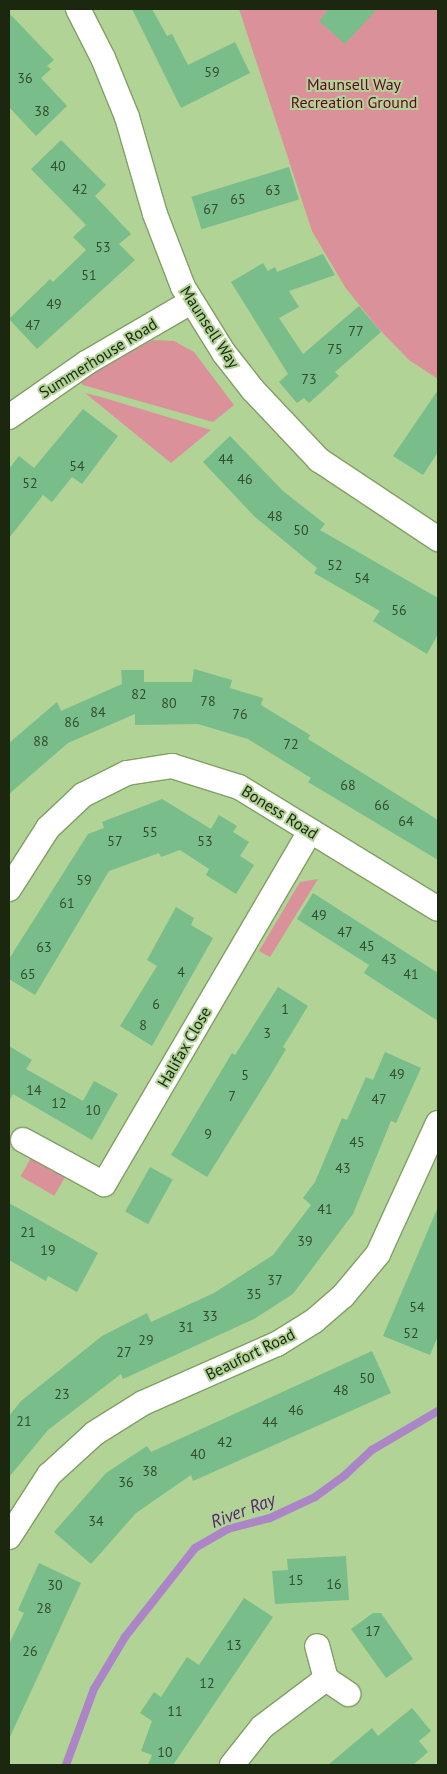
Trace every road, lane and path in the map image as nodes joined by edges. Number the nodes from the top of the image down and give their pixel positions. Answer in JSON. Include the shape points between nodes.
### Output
{"nodes":[{"id":1,"x":78,"y":9,"type":"edge"},
{"id":2,"x":191,"y":302,"type":"junction"},
{"id":3,"x":9,"y":417,"type":"edge"},
{"id":4,"x":438,"y":539,"type":"edge"},
{"id":5,"x":310,"y":831,"type":"junction"},
{"id":6,"x":9,"y":890,"type":"edge"},
{"id":7,"x":438,"y":909,"type":"edge"},
{"id":8,"x":438,"y":1123,"type":"edge"},
{"id":9,"x":23,"y":1140,"type":"dead end"},
{"id":10,"x":9,"y":1537,"type":"edge"},
{"id":11,"x":317,"y":1646,"type":"dead end"},
{"id":12,"x":326,"y":1679,"type":"junction"},
{"id":13,"x":348,"y":1694,"type":"dead end"},
{"id":14,"x":232,"y":1765,"type":"edge"}],
"edges":[{"from":1,"to":2,"type":"street","name":"Maunsell Way","via":[[118,94],[155,214]]},
{"from":2,"to":3,"type":"street","name":"Summerhouse Road","via":[[86,363]]},
{"from":2,"to":4,"type":"street","name":"Maunsell Way","via":[[253,390],[319,460]]},
{"from":5,"to":6,"type":"street","name":"Boness Road","via":[[267,802],[224,780],[172,766],[143,769],[96,787],[59,814]]},
{"from":5,"to":7,"type":"street","name":"Boness Road"},
{"from":5,"to":9,"type":"street","name":"Halifax Close","via":[[104,1184]]},
{"from":8,"to":10,"type":"street","name":"Beaufort Road","via":[[378,1254],[343,1296],[314,1321],[277,1344],[143,1404],[95,1433],[50,1475]]},
{"from":11,"to":12,"type":"street"},
{"from":12,"to":13,"type":"street"},
{"from":12,"to":14,"type":"street","via":[[262,1727]]}]}
